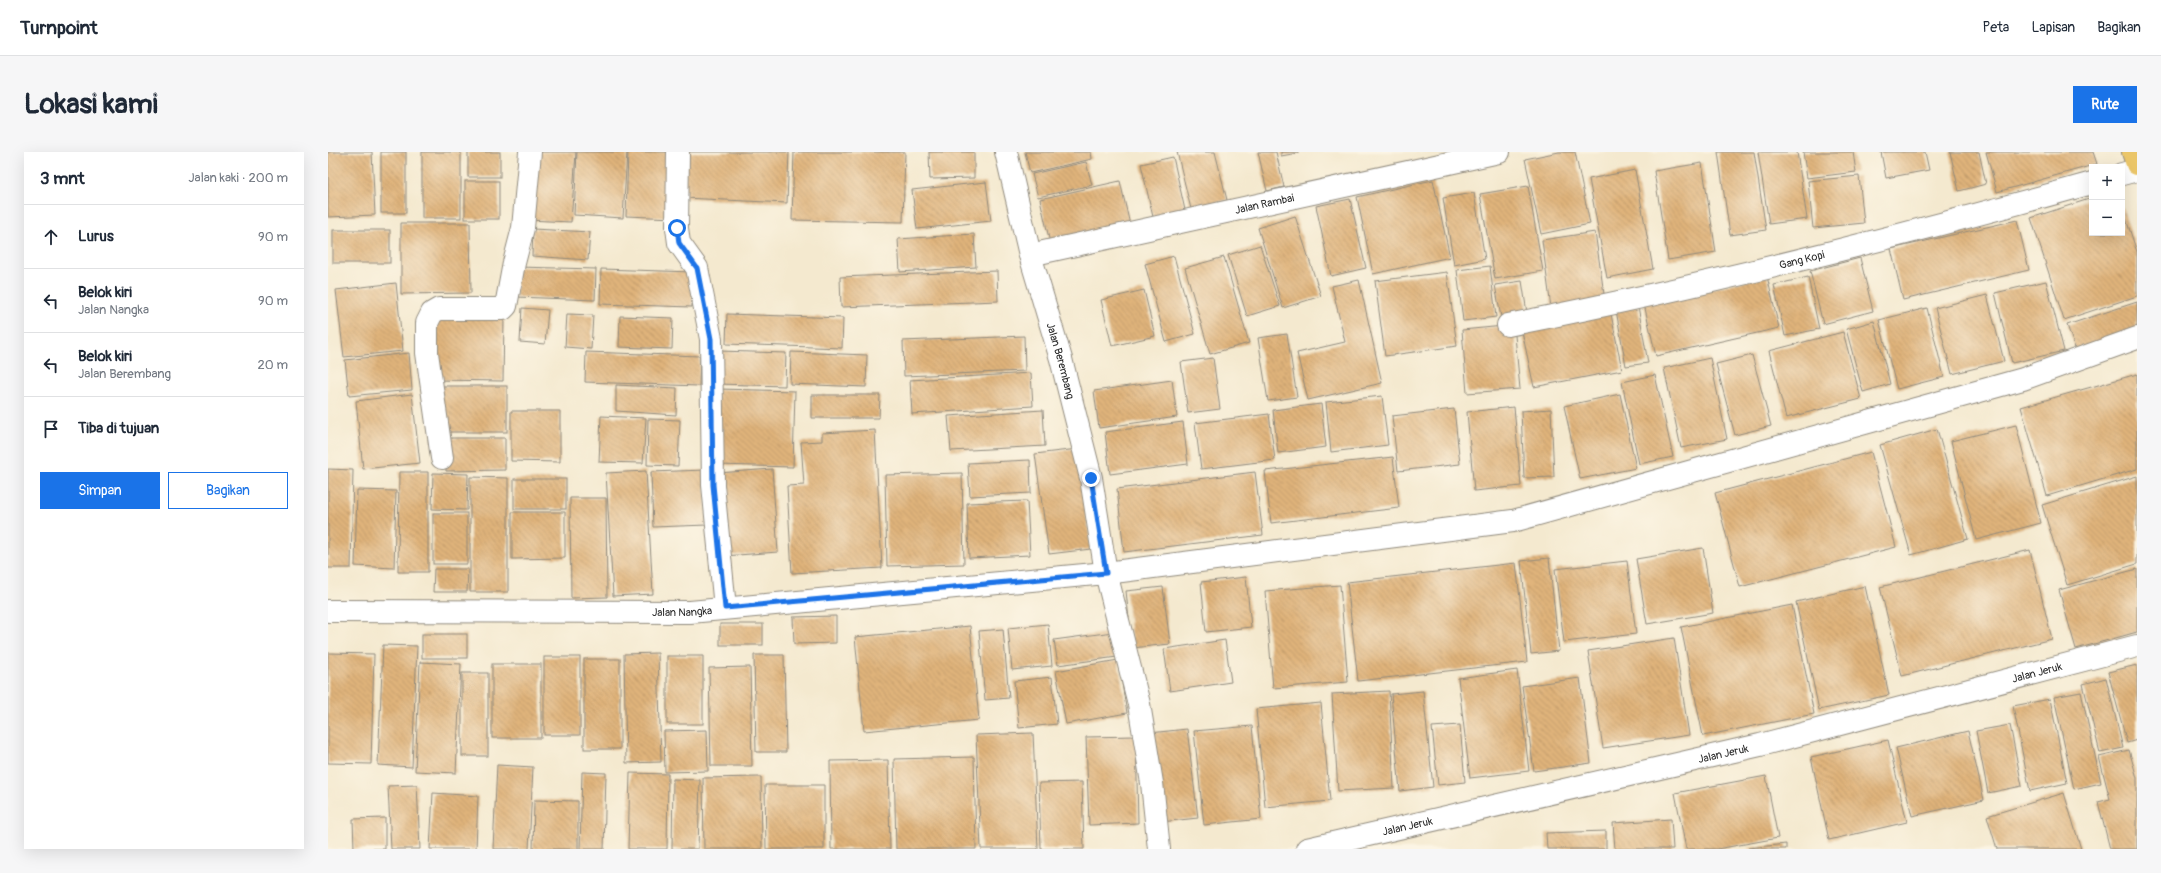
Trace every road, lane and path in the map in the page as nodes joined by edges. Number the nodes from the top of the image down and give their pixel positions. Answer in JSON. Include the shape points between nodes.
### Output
{"nodes":[{"id":1,"x":530,"y":152,"type":"edge"},
{"id":2,"x":678,"y":152,"type":"edge"},
{"id":3,"x":1006,"y":152,"type":"edge"},
{"id":4,"x":1499,"y":152,"type":"edge"},
{"id":5,"x":2133,"y":152,"type":"edge"},
{"id":6,"x":2137,"y":164,"type":"edge"},
{"id":7,"x":2137,"y":170,"type":"edge"},
{"id":8,"x":2125,"y":173,"type":"edge"},
{"id":9,"x":2089,"y":184,"type":"edge"},
{"id":10,"x":1030,"y":255,"type":"junction"},
{"id":11,"x":1508,"y":324,"type":"dead end"},
{"id":12,"x":2137,"y":338,"type":"edge"},
{"id":13,"x":442,"y":458,"type":"dead end"},
{"id":14,"x":1106,"y":573,"type":"junction"},
{"id":15,"x":725,"y":608,"type":"junction"},
{"id":16,"x":328,"y":611,"type":"edge"},
{"id":17,"x":2137,"y":646,"type":"edge"},
{"id":18,"x":1159,"y":849,"type":"edge"},
{"id":19,"x":1307,"y":849,"type":"edge"}],
"edges":[{"from":1,"to":13,"type":"street","via":[[523,228],[506,306],[503,309],[439,309],[432,313],[427,323],[427,353]]},
{"from":2,"to":15,"type":"street","via":[[679,243],[697,268],[711,339],[713,485]]},
{"from":3,"to":10,"type":"street","name":"Jalan Berembang"},
{"from":4,"to":10,"type":"street","name":"Jalan Rambai"},
{"from":5,"to":6,"type":"main road"},
{"from":7,"to":8,"type":"street"},
{"from":9,"to":11,"type":"street","name":"Gang Kopi","via":[[1944,224],[1645,297]]},
{"from":10,"to":14,"type":"street","name":"Jalan Berembang","via":[[1061,359],[1091,478]]},
{"from":12,"to":14,"type":"street","name":"Jalan Nangka","via":[[2023,379],[1513,521]]},
{"from":14,"to":15,"type":"street","name":"Jalan Nangka"},
{"from":14,"to":18,"type":"street","name":"Jalan Berembang","via":[[1139,704]]},
{"from":15,"to":16,"type":"street","name":"Jalan Nangka","via":[[690,612]]},
{"from":17,"to":19,"type":"street","name":"Jalan Jeruk","via":[[1760,745]]}]}
